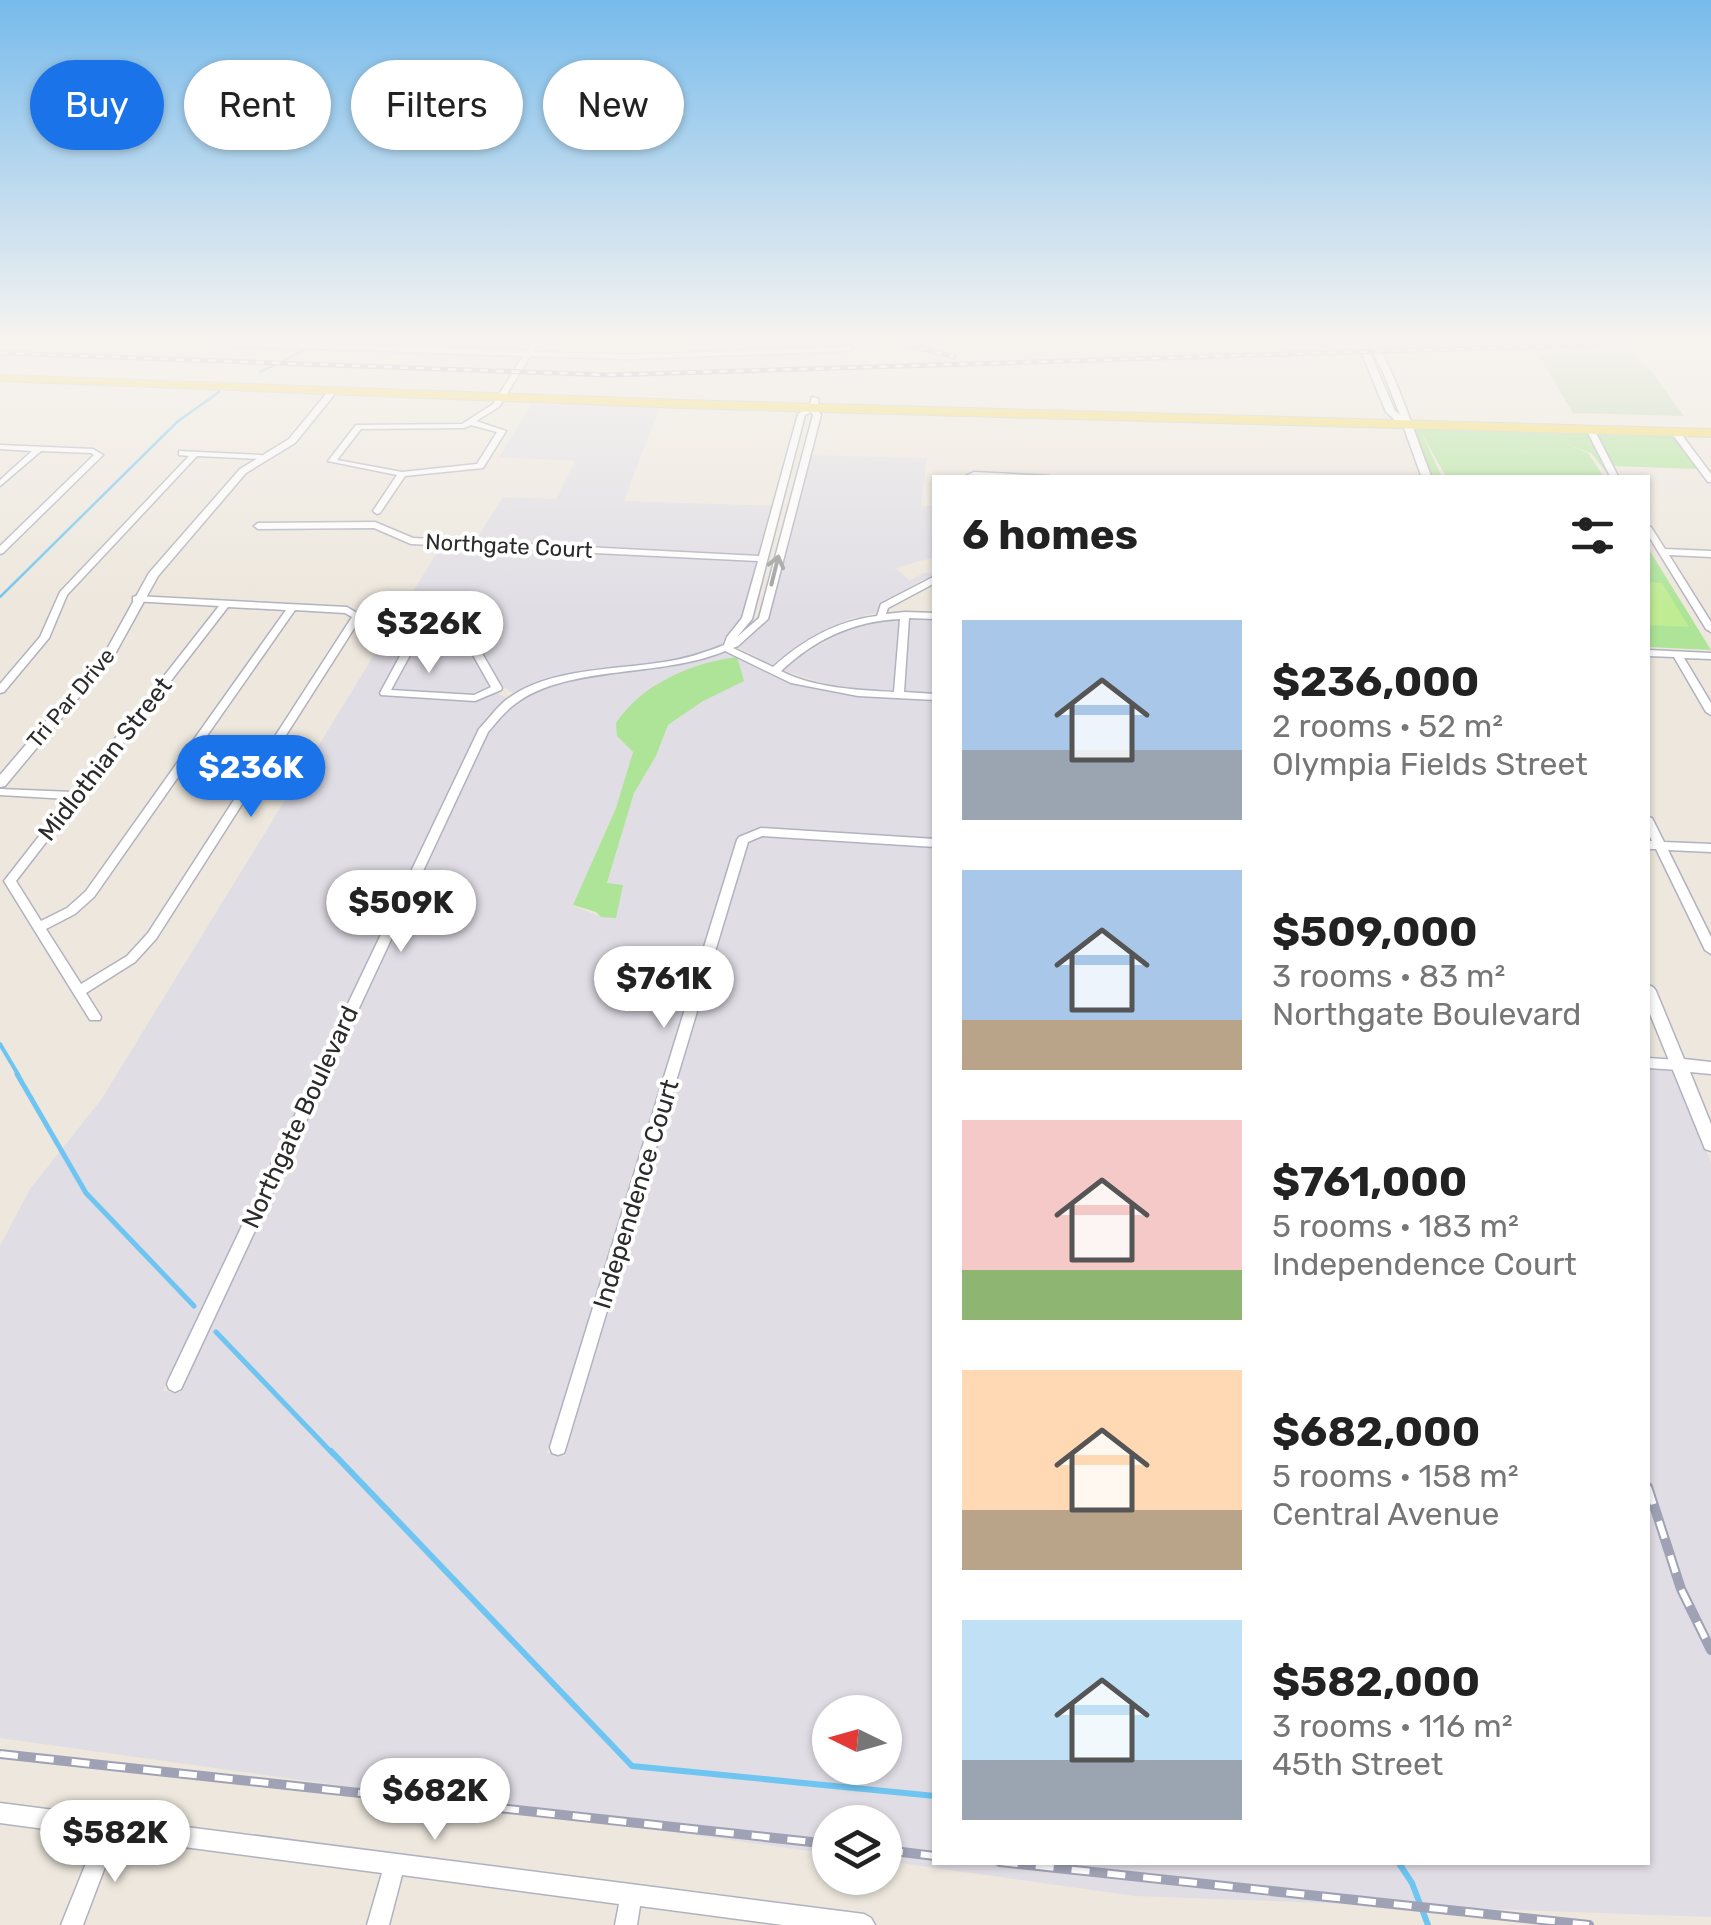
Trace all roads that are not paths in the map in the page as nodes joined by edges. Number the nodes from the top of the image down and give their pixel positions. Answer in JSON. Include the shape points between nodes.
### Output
{"nodes":[{"id":1,"x":302,"y":429,"type":"edge"},
{"id":2,"x":357,"y":429,"type":"edge"},
{"id":3,"x":494,"y":429,"type":"edge"},
{"id":4,"x":798,"y":429,"type":"edge"},
{"id":5,"x":814,"y":429,"type":"edge"},
{"id":6,"x":1404,"y":429,"type":"edge"},
{"id":7,"x":1557,"y":429,"type":"edge"},
{"id":8,"x":1704,"y":429,"type":"edge"},
{"id":9,"x":1591,"y":431,"type":"junction"},
{"id":10,"x":1676,"y":432,"type":"junction"},
{"id":11,"x":0,"y":448,"type":"edge"},
{"id":12,"x":40,"y":449,"type":"junction"},
{"id":13,"x":182,"y":454,"type":"dead end"},
{"id":14,"x":195,"y":454,"type":"junction"},
{"id":15,"x":261,"y":457,"type":"junction"},
{"id":16,"x":402,"y":474,"type":"junction"},
{"id":17,"x":1426,"y":475,"type":"edge"},
{"id":18,"x":1613,"y":475,"type":"edge"},
{"id":19,"x":1711,"y":480,"type":"edge"},
{"id":20,"x":0,"y":484,"type":"edge"},
{"id":21,"x":377,"y":511,"type":"dead end"},
{"id":22,"x":258,"y":526,"type":"dead end"},
{"id":23,"x":1650,"y":532,"type":"edge"},
{"id":24,"x":0,"y":551,"type":"edge"},
{"id":25,"x":1662,"y":552,"type":"junction"},
{"id":26,"x":1711,"y":554,"type":"edge"},
{"id":27,"x":763,"y":559,"type":"junction"},
{"id":28,"x":932,"y":581,"type":"edge"},
{"id":29,"x":136,"y":599,"type":"junction"},
{"id":30,"x":225,"y":604,"type":"junction"},
{"id":31,"x":292,"y":608,"type":"junction"},
{"id":32,"x":881,"y":614,"type":"junction"},
{"id":33,"x":905,"y":614,"type":"junction"},
{"id":34,"x":932,"y":616,"type":"edge"},
{"id":35,"x":1711,"y":629,"type":"edge"},
{"id":36,"x":728,"y":649,"type":"junction"},
{"id":37,"x":1650,"y":653,"type":"edge"},
{"id":38,"x":1678,"y":655,"type":"junction"},
{"id":39,"x":1711,"y":656,"type":"edge"},
{"id":40,"x":774,"y":672,"type":"junction"},
{"id":41,"x":498,"y":688,"type":"junction"},
{"id":42,"x":0,"y":690,"type":"edge"},
{"id":43,"x":899,"y":695,"type":"junction"},
{"id":44,"x":932,"y":697,"type":"edge"},
{"id":45,"x":517,"y":699,"type":"junction"},
{"id":46,"x":1711,"y":712,"type":"edge"},
{"id":47,"x":0,"y":782,"type":"edge"},
{"id":48,"x":0,"y":792,"type":"edge"},
{"id":49,"x":75,"y":796,"type":"junction"},
{"id":50,"x":932,"y":842,"type":"edge"},
{"id":51,"x":1653,"y":845,"type":"edge"},
{"id":52,"x":1711,"y":848,"type":"edge"},
{"id":53,"x":38,"y":928,"type":"junction"},
{"id":54,"x":1711,"y":950,"type":"edge"},
{"id":55,"x":79,"y":991,"type":"junction"},
{"id":56,"x":1650,"y":996,"type":"edge"},
{"id":57,"x":95,"y":1017,"type":"dead end"},
{"id":58,"x":1650,"y":1064,"type":"edge"},
{"id":59,"x":1678,"y":1065,"type":"junction"},
{"id":60,"x":1711,"y":1068,"type":"edge"},
{"id":61,"x":1711,"y":1144,"type":"edge"},
{"id":62,"x":175,"y":1384,"type":"dead end"},
{"id":63,"x":558,"y":1447,"type":"dead end"},
{"id":64,"x":0,"y":1813,"type":"edge"},
{"id":65,"x":111,"y":1826,"type":"junction"},
{"id":66,"x":396,"y":1864,"type":"junction"},
{"id":67,"x":632,"y":1896,"type":"junction"},
{"id":68,"x":851,"y":1924,"type":"edge"},
{"id":69,"x":72,"y":1925,"type":"edge"},
{"id":70,"x":378,"y":1925,"type":"edge"},
{"id":71,"x":626,"y":1925,"type":"edge"}],
"edges":[{"from":1,"to":15,"type":"street","name":"Tri Par Drive"},
{"from":2,"to":16,"type":"street","via":[[332,460]]},
{"from":3,"to":16,"type":"street","via":[[502,431],[482,464]]},
{"from":4,"to":27,"type":"street"},
{"from":36,"to":5,"type":"street","name":"Northgate Boulevard","one_way":true,"via":[[763,620]]},
{"from":6,"to":17,"type":"street"},
{"from":7,"to":9,"type":"main road"},
{"from":8,"to":10,"type":"main road"},
{"from":9,"to":10,"type":"main road"},
{"from":9,"to":18,"type":"street"},
{"from":10,"to":19,"type":"street"},
{"from":11,"to":12,"type":"street"},
{"from":12,"to":20,"type":"street"},
{"from":12,"to":24,"type":"street","via":[[98,454]]},
{"from":13,"to":14,"type":"street"},
{"from":14,"to":15,"type":"street"},
{"from":14,"to":42,"type":"street","via":[[59,599],[37,649]]},
{"from":15,"to":29,"type":"street","name":"Tri Par Drive"},
{"from":16,"to":21,"type":"street"},
{"from":22,"to":27,"type":"street","name":"Northgate Court","via":[[358,523],[412,542]]},
{"from":23,"to":25,"type":"street"},
{"from":25,"to":26,"type":"street"},
{"from":25,"to":35,"type":"street"},
{"from":27,"to":36,"type":"street","via":[[746,620]]},
{"from":28,"to":32,"type":"street","via":[[884,606]]},
{"from":29,"to":30,"type":"street"},
{"from":29,"to":47,"type":"street","name":"Tri Par Drive","via":[[111,652]]},
{"from":30,"to":31,"type":"street"},
{"from":30,"to":49,"type":"street","name":"Midlothian Street"},
{"from":31,"to":53,"type":"street","via":[[90,894]]},
{"from":31,"to":55,"type":"street","via":[[356,613],[356,620],[152,936],[131,959]]},
{"from":32,"to":33,"type":"street"},
{"from":32,"to":40,"type":"street","via":[[853,621]]},
{"from":33,"to":34,"type":"street"},
{"from":33,"to":43,"type":"street"},
{"from":36,"to":40,"type":"street"},
{"from":36,"to":45,"type":"street","name":"Northgate Boulevard","via":[[566,678]]},
{"from":37,"to":38,"type":"street"},
{"from":38,"to":39,"type":"street"},
{"from":38,"to":46,"type":"street"},
{"from":40,"to":43,"type":"street","via":[[828,688]]},
{"from":41,"to":41,"type":"street","via":[[472,698],[385,694],[419,630],[479,633],[474,648]]},
{"from":41,"to":45,"type":"street"},
{"from":43,"to":44,"type":"street"},
{"from":45,"to":62,"type":"street","name":"Northgate Boulevard","via":[[483,731]]},
{"from":48,"to":49,"type":"street"},
{"from":49,"to":53,"type":"street","name":"Midlothian Street","via":[[10,881]]},
{"from":50,"to":63,"type":"street","name":"Independence Court","via":[[761,832],[743,840]]},
{"from":51,"to":52,"type":"street"},
{"from":51,"to":54,"type":"street"},
{"from":53,"to":55,"type":"street","name":"Midlothian Street"},
{"from":55,"to":57,"type":"street","name":"Midlothian Street"},
{"from":56,"to":59,"type":"street"},
{"from":58,"to":59,"type":"street"},
{"from":59,"to":60,"type":"street"},
{"from":59,"to":61,"type":"street"},
{"from":64,"to":65,"type":"street"},
{"from":65,"to":66,"type":"street"},
{"from":65,"to":69,"type":"street"},
{"from":66,"to":67,"type":"street"},
{"from":66,"to":70,"type":"street"},
{"from":67,"to":68,"type":"street"},
{"from":67,"to":71,"type":"street"}]}
